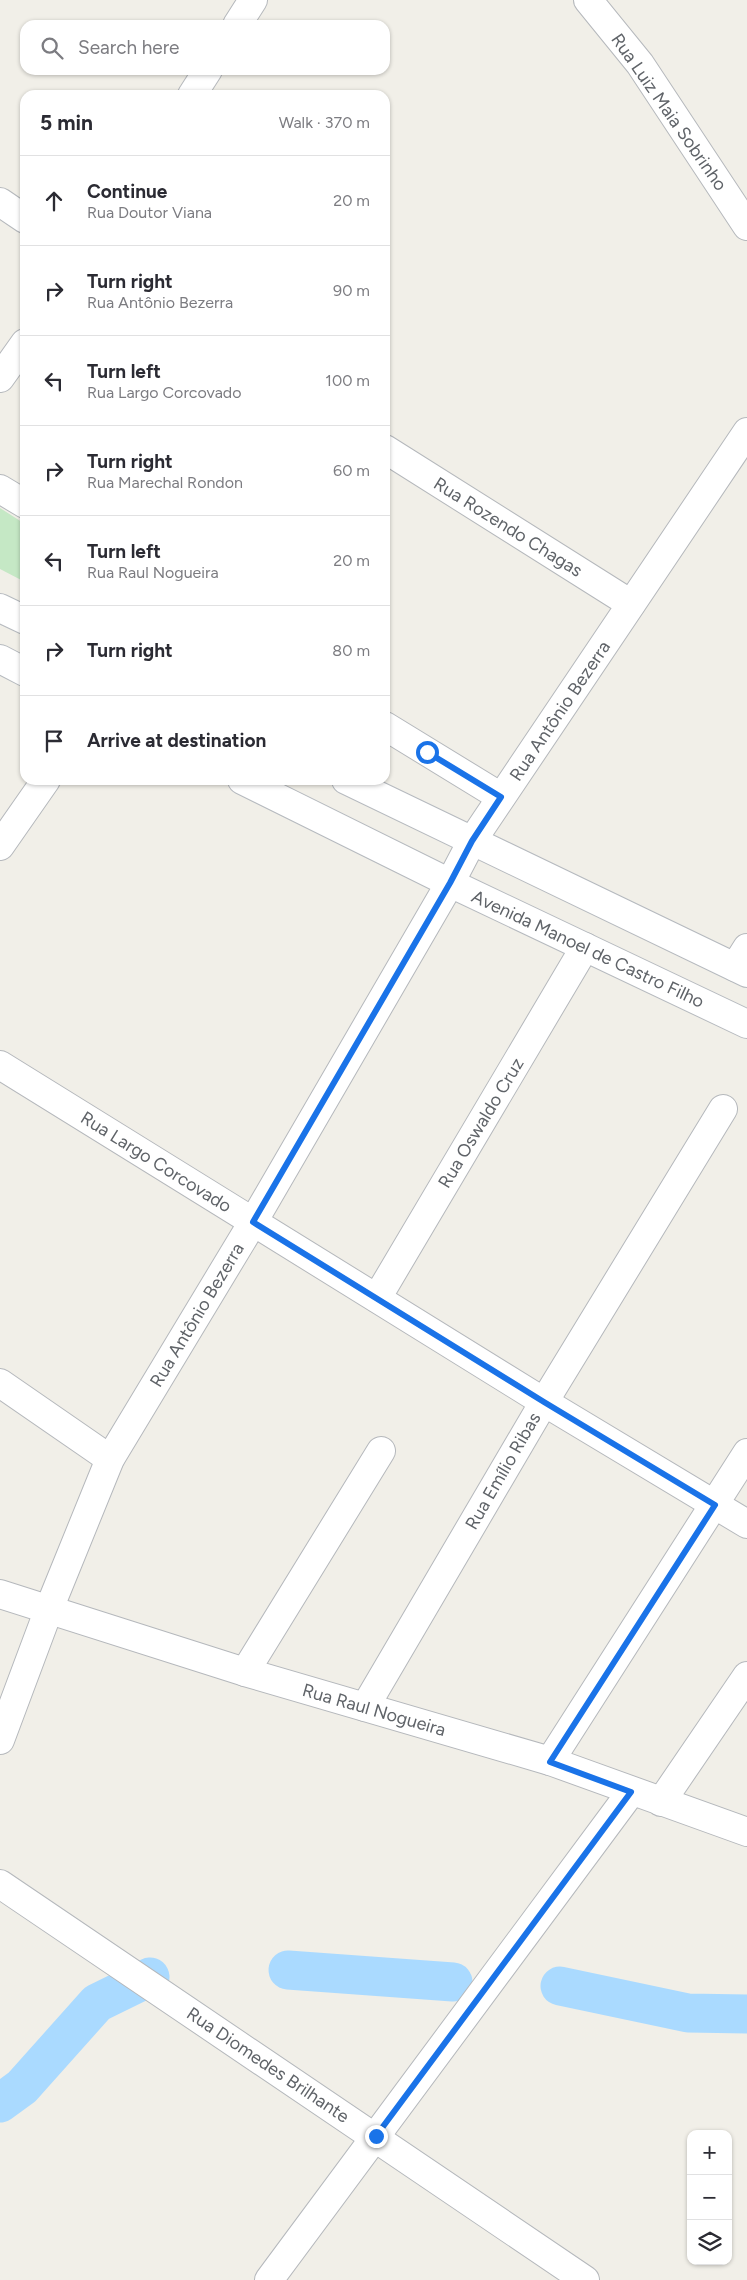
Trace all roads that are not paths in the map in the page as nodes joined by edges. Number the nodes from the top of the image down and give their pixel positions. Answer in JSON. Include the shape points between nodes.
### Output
{"nodes":[{"id":1,"x":253,"y":0,"type":"edge"},
{"id":2,"x":588,"y":0,"type":"edge"},
{"id":3,"x":240,"y":20,"type":"edge"},
{"id":4,"x":205,"y":75,"type":"edge"},
{"id":5,"x":195,"y":90,"type":"edge"},
{"id":6,"x":0,"y":202,"type":"edge"},
{"id":7,"x":20,"y":216,"type":"edge"},
{"id":8,"x":747,"y":226,"type":"edge"},
{"id":9,"x":20,"y":350,"type":"edge"},
{"id":10,"x":0,"y":378,"type":"edge"},
{"id":11,"x":747,"y":432,"type":"edge"},
{"id":12,"x":390,"y":452,"type":"edge"},
{"id":13,"x":0,"y":489,"type":"edge"},
{"id":14,"x":20,"y":501,"type":"edge"},
{"id":15,"x":631,"y":604,"type":"junction"},
{"id":16,"x":0,"y":608,"type":"edge"},
{"id":17,"x":20,"y":618,"type":"edge"},
{"id":18,"x":0,"y":659,"type":"edge"},
{"id":19,"x":20,"y":669,"type":"edge"},
{"id":20,"x":390,"y":729,"type":"edge"},
{"id":21,"x":43,"y":785,"type":"edge"},
{"id":22,"x":252,"y":785,"type":"edge"},
{"id":23,"x":356,"y":785,"type":"edge"},
{"id":24,"x":501,"y":797,"type":"junction"},
{"id":25,"x":472,"y":841,"type":"junction"},
{"id":26,"x":0,"y":846,"type":"edge"},
{"id":27,"x":450,"y":883,"type":"junction"},
{"id":28,"x":584,"y":947,"type":"junction"},
{"id":29,"x":743,"y":963,"type":"edge"},
{"id":30,"x":747,"y":1024,"type":"edge"},
{"id":31,"x":0,"y":1065,"type":"edge"},
{"id":32,"x":722,"y":1109,"type":"dead end"},
{"id":33,"x":253,"y":1222,"type":"junction"},
{"id":34,"x":377,"y":1298,"type":"junction"},
{"id":35,"x":0,"y":1383,"type":"edge"},
{"id":36,"x":544,"y":1402,"type":"junction"},
{"id":37,"x":381,"y":1451,"type":"dead end"},
{"id":38,"x":747,"y":1453,"type":"edge"},
{"id":39,"x":110,"y":1460,"type":"junction"},
{"id":40,"x":715,"y":1505,"type":"junction"},
{"id":41,"x":747,"y":1524,"type":"edge"},
{"id":42,"x":0,"y":1594,"type":"edge"},
{"id":43,"x":49,"y":1609,"type":"junction"},
{"id":44,"x":245,"y":1672,"type":"junction"},
{"id":45,"x":747,"y":1676,"type":"edge"},
{"id":46,"x":365,"y":1707,"type":"junction"},
{"id":47,"x":0,"y":1740,"type":"edge"},
{"id":48,"x":550,"y":1762,"type":"junction"},
{"id":49,"x":631,"y":1792,"type":"junction"},
{"id":50,"x":661,"y":1802,"type":"junction"},
{"id":51,"x":747,"y":1832,"type":"edge"},
{"id":52,"x":0,"y":1884,"type":"edge"},
{"id":53,"x":376,"y":2136,"type":"junction"},
{"id":54,"x":269,"y":2280,"type":"edge"},
{"id":55,"x":585,"y":2280,"type":"edge"}],
"edges":[{"from":1,"to":3,"type":"street"},
{"from":2,"to":8,"type":"street","name":"Rua Luiz Maia Sobrinho","via":[[640,64]]},
{"from":4,"to":5,"type":"street"},
{"from":6,"to":7,"type":"street"},
{"from":9,"to":10,"type":"street"},
{"from":11,"to":15,"type":"street","name":"Rua Antônio Bezerra"},
{"from":12,"to":15,"type":"street","name":"Rua Rozendo Chagas"},
{"from":13,"to":14,"type":"street"},
{"from":15,"to":24,"type":"street","name":"Rua Antônio Bezerra"},
{"from":16,"to":17,"type":"street"},
{"from":18,"to":19,"type":"street"},
{"from":20,"to":24,"type":"street"},
{"from":21,"to":26,"type":"street"},
{"from":22,"to":27,"type":"street","name":"Avenida Manoel de Castro Filho"},
{"from":23,"to":25,"type":"street"},
{"from":24,"to":25,"type":"street","name":"Rua Antônio Bezerra"},
{"from":25,"to":27,"type":"street","name":"Rua Antônio Bezerra"},
{"from":25,"to":29,"type":"street"},
{"from":27,"to":28,"type":"street","name":"Avenida Manoel de Castro Filho"},
{"from":27,"to":33,"type":"street","name":"Rua Antônio Bezerra"},
{"from":28,"to":30,"type":"street","name":"Avenida Manoel de Castro Filho"},
{"from":28,"to":34,"type":"street","name":"Rua Oswaldo Cruz"},
{"from":31,"to":33,"type":"street","name":"Rua Largo Corcovado"},
{"from":32,"to":36,"type":"street","name":"Rua Emílio Ribas"},
{"from":33,"to":34,"type":"street","name":"Rua Largo Corcovado"},
{"from":33,"to":39,"type":"street","name":"Rua Antônio Bezerra"},
{"from":34,"to":36,"type":"street","name":"Rua Largo Corcovado"},
{"from":35,"to":39,"type":"street"},
{"from":36,"to":40,"type":"street","name":"Rua Largo Corcovado"},
{"from":36,"to":46,"type":"street","name":"Rua Emílio Ribas"},
{"from":37,"to":44,"type":"street"},
{"from":38,"to":40,"type":"street"},
{"from":39,"to":43,"type":"street","name":"Rua Antônio Bezerra"},
{"from":40,"to":41,"type":"street","name":"Rua Largo Corcovado"},
{"from":40,"to":48,"type":"street"},
{"from":42,"to":43,"type":"street","name":"Rua Raul Nogueira"},
{"from":43,"to":44,"type":"street","name":"Rua Raul Nogueira"},
{"from":43,"to":47,"type":"street","name":"Rua Antônio Bezerra"},
{"from":44,"to":46,"type":"street","name":"Rua Raul Nogueira"},
{"from":45,"to":50,"type":"street"},
{"from":46,"to":48,"type":"street","name":"Rua Raul Nogueira"},
{"from":48,"to":49,"type":"street","name":"Rua Raul Nogueira"},
{"from":49,"to":50,"type":"street","name":"Rua Raul Nogueira"},
{"from":49,"to":53,"type":"street"},
{"from":50,"to":51,"type":"street","name":"Rua Raul Nogueira"},
{"from":52,"to":53,"type":"street","name":"Rua Diomedes Brilhante"},
{"from":53,"to":54,"type":"street"},
{"from":53,"to":55,"type":"street","name":"Rua Diomedes Brilhante"}]}
